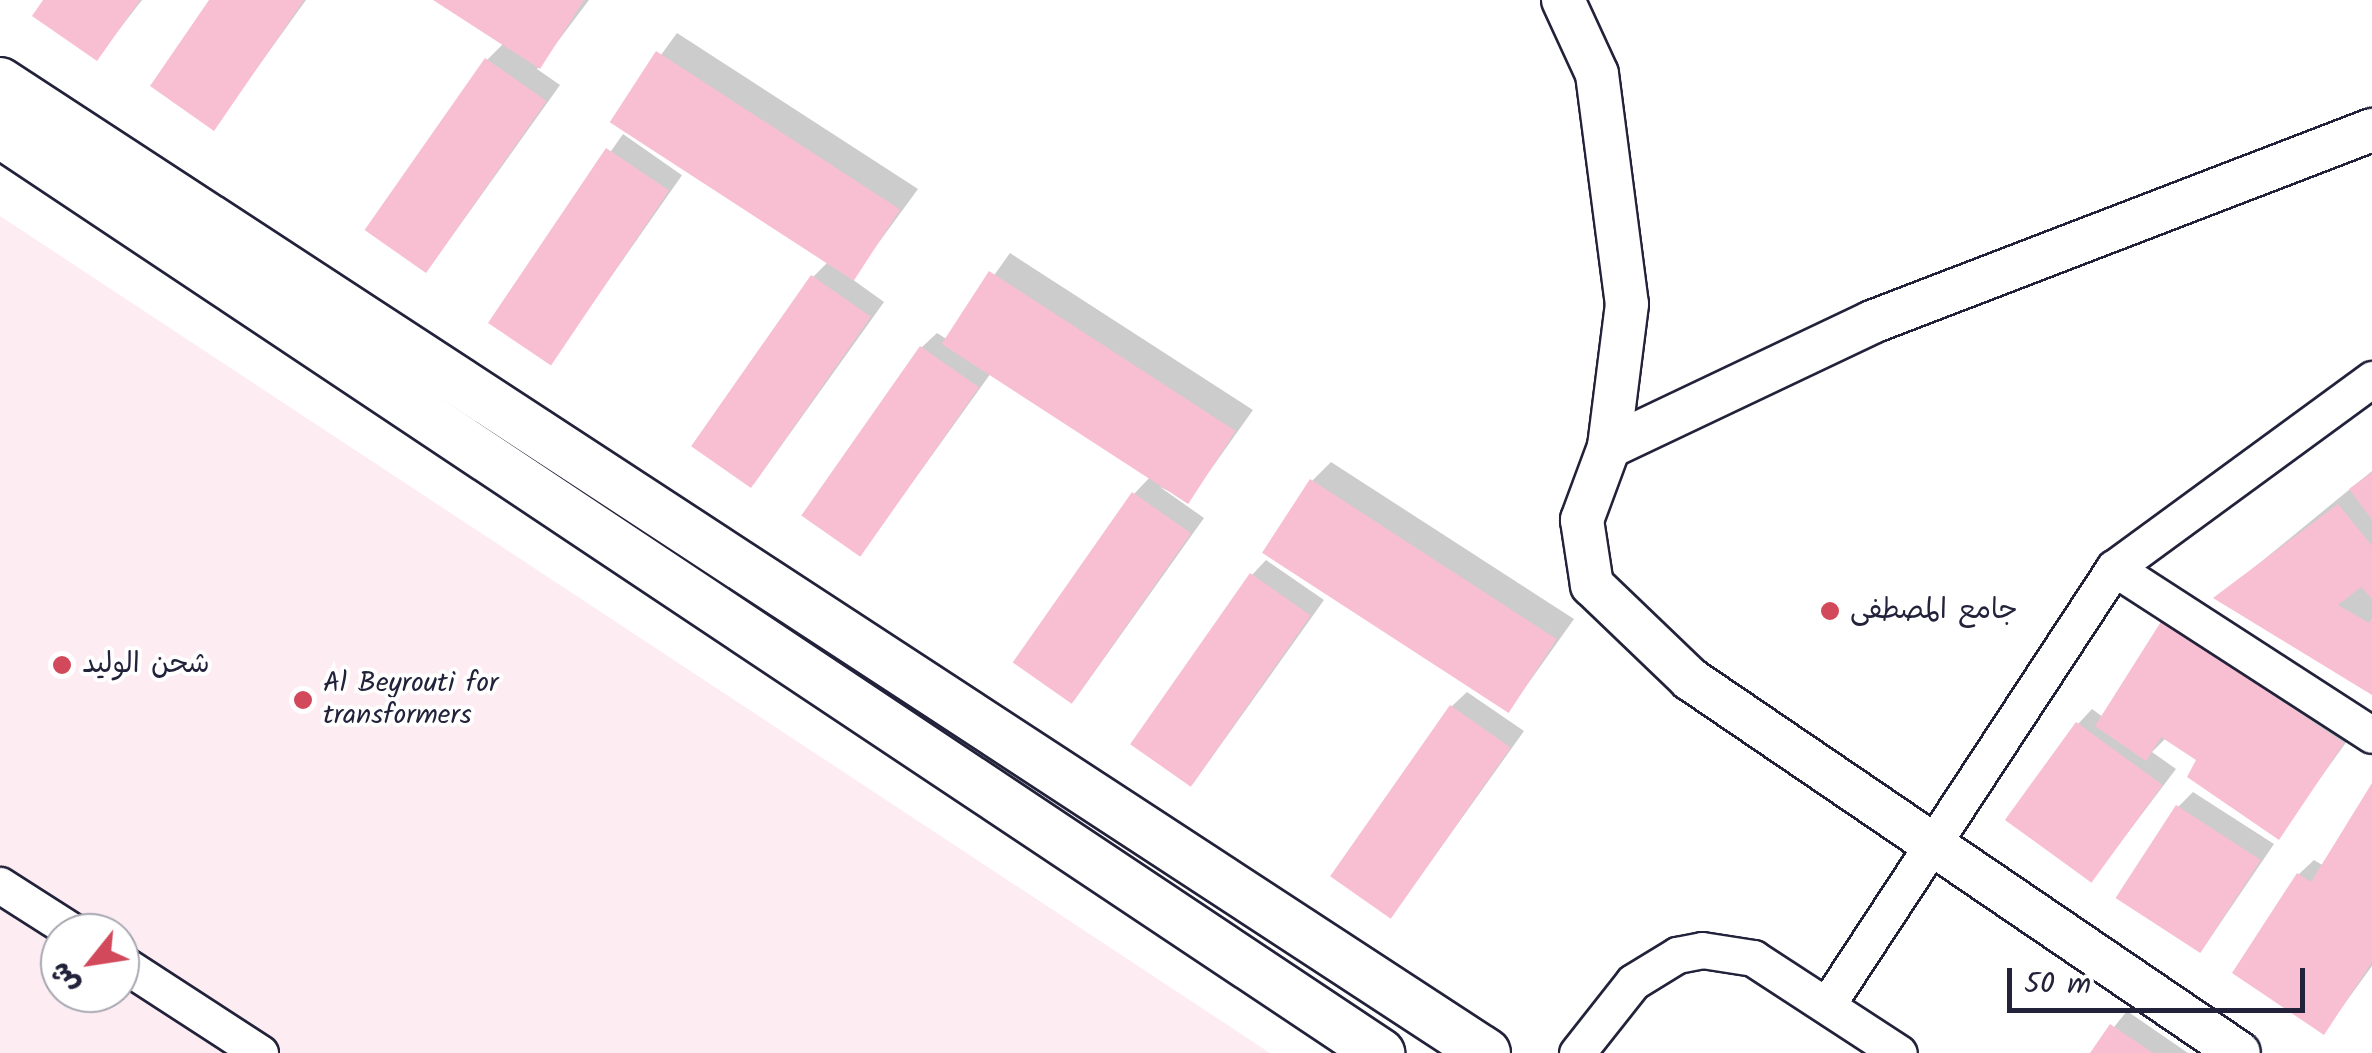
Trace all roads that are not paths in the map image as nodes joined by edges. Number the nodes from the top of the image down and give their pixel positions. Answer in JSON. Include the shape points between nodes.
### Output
{"nodes":[{"id":1,"x":1562,"y":0,"type":"edge"},
{"id":2,"x":0,"y":82,"type":"edge"},
{"id":3,"x":2372,"y":130,"type":"edge"},
{"id":4,"x":0,"y":132,"type":"edge"},
{"id":5,"x":2372,"y":379,"type":"edge"},
{"id":6,"x":1609,"y":447,"type":"junction"},
{"id":7,"x":2114,"y":568,"type":"junction"},
{"id":8,"x":2372,"y":735,"type":"edge"},
{"id":9,"x":1936,"y":843,"type":"junction"},
{"id":10,"x":0,"y":885,"type":"edge"},
{"id":11,"x":43,"y":913,"type":"edge"},
{"id":12,"x":140,"y":975,"type":"edge"},
{"id":13,"x":1828,"y":1005,"type":"junction"},
{"id":14,"x":260,"y":1053,"type":"edge"},
{"id":15,"x":1380,"y":1053,"type":"edge"},
{"id":16,"x":1486,"y":1053,"type":"edge"},
{"id":17,"x":1577,"y":1053,"type":"edge"},
{"id":18,"x":1899,"y":1053,"type":"edge"},
{"id":19,"x":2239,"y":1053,"type":"edge"}],
"edges":[{"from":1,"to":6,"type":"street","via":[[1597,74],[1627,304]]},
{"from":2,"to":16,"type":"main road"},
{"from":3,"to":6,"type":"street","via":[[1872,322]]},
{"from":4,"to":15,"type":"main road"},
{"from":5,"to":7,"type":"street"},
{"from":6,"to":9,"type":"street","via":[[1582,520],[1592,585],[1690,678]]},
{"from":7,"to":8,"type":"street"},
{"from":7,"to":9,"type":"street"},
{"from":9,"to":13,"type":"street"},
{"from":9,"to":19,"type":"street"},
{"from":10,"to":11,"type":"street"},
{"from":12,"to":14,"type":"street"},
{"from":13,"to":17,"type":"street","via":[[1753,958],[1702,950],[1664,960],[1633,982]]},
{"from":13,"to":18,"type":"street"}]}
